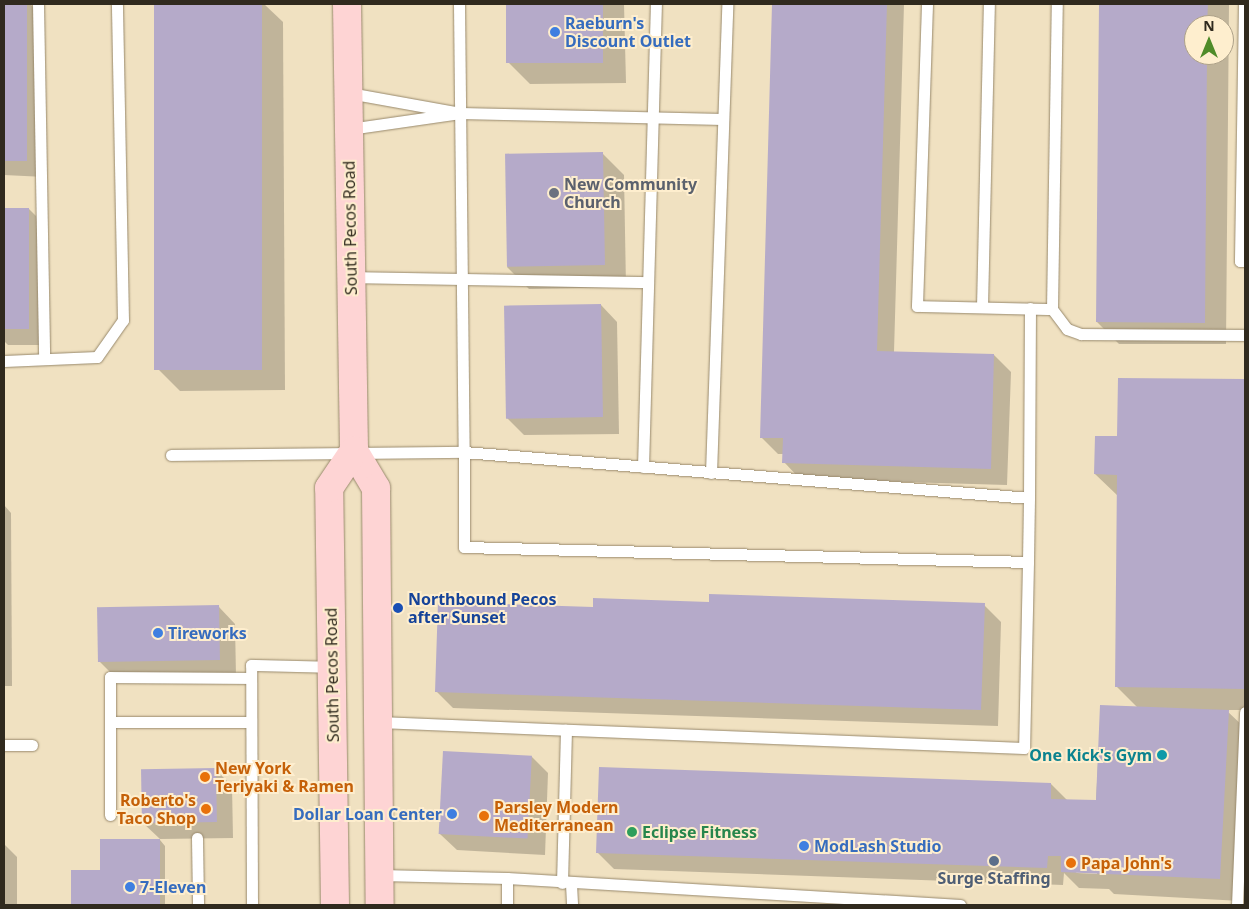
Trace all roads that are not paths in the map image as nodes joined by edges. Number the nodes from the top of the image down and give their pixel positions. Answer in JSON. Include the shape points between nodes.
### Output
{"nodes":[{"id":1,"x":38,"y":4,"type":"edge"},
{"id":2,"x":117,"y":4,"type":"edge"},
{"id":3,"x":347,"y":4,"type":"edge"},
{"id":4,"x":459,"y":4,"type":"edge"},
{"id":5,"x":656,"y":4,"type":"edge"},
{"id":6,"x":727,"y":4,"type":"edge"},
{"id":7,"x":927,"y":4,"type":"edge"},
{"id":8,"x":989,"y":4,"type":"edge"},
{"id":9,"x":1057,"y":4,"type":"edge"},
{"id":10,"x":1244,"y":4,"type":"edge"},
{"id":11,"x":348,"y":93,"type":"junction"},
{"id":12,"x":460,"y":113,"type":"junction"},
{"id":13,"x":653,"y":116,"type":"junction"},
{"id":14,"x":723,"y":119,"type":"junction"},
{"id":15,"x":349,"y":129,"type":"junction"},
{"id":16,"x":1245,"y":261,"type":"edge"},
{"id":17,"x":351,"y":277,"type":"junction"},
{"id":18,"x":462,"y":280,"type":"junction"},
{"id":19,"x":648,"y":282,"type":"junction"},
{"id":20,"x":982,"y":307,"type":"junction"},
{"id":21,"x":1030,"y":308,"type":"junction"},
{"id":22,"x":1052,"y":309,"type":"junction"},
{"id":23,"x":1245,"y":335,"type":"edge"},
{"id":24,"x":44,"y":359,"type":"junction"},
{"id":25,"x":4,"y":361,"type":"edge"},
{"id":26,"x":354,"y":451,"type":"junction"},
{"id":27,"x":464,"y":452,"type":"junction"},
{"id":28,"x":171,"y":455,"type":"dead end"},
{"id":29,"x":643,"y":467,"type":"junction"},
{"id":30,"x":711,"y":473,"type":"junction"},
{"id":31,"x":1029,"y":498,"type":"junction"},
{"id":32,"x":1028,"y":562,"type":"junction"},
{"id":33,"x":332,"y":667,"type":"junction"},
{"id":34,"x":251,"y":678,"type":"junction"},
{"id":35,"x":1245,"y":712,"type":"edge"},
{"id":36,"x":110,"y":722,"type":"junction"},
{"id":37,"x":249,"y":722,"type":"junction"},
{"id":38,"x":379,"y":722,"type":"junction"},
{"id":39,"x":566,"y":730,"type":"junction"},
{"id":40,"x":4,"y":745,"type":"edge"},
{"id":41,"x":32,"y":745,"type":"dead end"},
{"id":42,"x":110,"y":815,"type":"dead end"},
{"id":43,"x":197,"y":838,"type":"dead end"},
{"id":44,"x":380,"y":875,"type":"junction"},
{"id":45,"x":507,"y":878,"type":"junction"},
{"id":46,"x":566,"y":883,"type":"junction"},
{"id":47,"x":801,"y":901,"type":"edge"},
{"id":48,"x":198,"y":905,"type":"edge"},
{"id":49,"x":252,"y":905,"type":"edge"},
{"id":50,"x":335,"y":905,"type":"edge"},
{"id":51,"x":380,"y":905,"type":"edge"},
{"id":52,"x":507,"y":905,"type":"edge"},
{"id":53,"x":572,"y":905,"type":"edge"},
{"id":54,"x":960,"y":905,"type":"edge"},
{"id":55,"x":1238,"y":905,"type":"edge"}],
"edges":[{"from":1,"to":24,"type":"lane"},
{"from":2,"to":24,"type":"lane","via":[[123,320],[97,357]]},
{"from":3,"to":11,"type":"main road","name":"South Pecos Road"},
{"from":4,"to":12,"type":"lane"},
{"from":5,"to":13,"type":"lane"},
{"from":6,"to":14,"type":"lane"},
{"from":7,"to":20,"type":"lane","via":[[917,306]]},
{"from":8,"to":20,"type":"lane"},
{"from":9,"to":22,"type":"lane"},
{"from":10,"to":16,"type":"lane","via":[[1240,261]]},
{"from":11,"to":12,"type":"lane"},
{"from":11,"to":15,"type":"main road","name":"South Pecos Road"},
{"from":12,"to":13,"type":"lane"},
{"from":12,"to":15,"type":"lane"},
{"from":12,"to":18,"type":"lane"},
{"from":13,"to":14,"type":"lane"},
{"from":13,"to":19,"type":"lane"},
{"from":14,"to":30,"type":"lane"},
{"from":15,"to":17,"type":"main road","name":"South Pecos Road"},
{"from":17,"to":18,"type":"lane"},
{"from":17,"to":26,"type":"main road","name":"South Pecos Road"},
{"from":18,"to":19,"type":"lane"},
{"from":18,"to":27,"type":"lane"},
{"from":19,"to":29,"type":"lane"},
{"from":20,"to":21,"type":"lane"},
{"from":21,"to":22,"type":"lane"},
{"from":21,"to":31,"type":"lane"},
{"from":22,"to":23,"type":"lane","via":[[1067,329],[1081,334]]},
{"from":24,"to":25,"type":"lane"},
{"from":26,"to":27,"type":"lane"},
{"from":26,"to":28,"type":"lane"},
{"from":26,"to":33,"type":"main road","name":"South Pecos Road","via":[[329,488]]},
{"from":26,"to":38,"type":"main road","name":"South Pecos Road","via":[[376,488]]},
{"from":27,"to":29,"type":"lane"},
{"from":27,"to":32,"type":"lane","via":[[464,547]]},
{"from":29,"to":30,"type":"lane"},
{"from":30,"to":31,"type":"lane"},
{"from":31,"to":32,"type":"lane"},
{"from":32,"to":39,"type":"lane","via":[[1024,748]]},
{"from":33,"to":34,"type":"lane","via":[[251,665]]},
{"from":33,"to":50,"type":"main road","name":"South Pecos Road"},
{"from":34,"to":36,"type":"lane","via":[[110,677]]},
{"from":34,"to":37,"type":"lane"},
{"from":35,"to":55,"type":"lane"},
{"from":36,"to":37,"type":"lane"},
{"from":36,"to":42,"type":"lane"},
{"from":37,"to":49,"type":"lane"},
{"from":38,"to":39,"type":"lane"},
{"from":38,"to":44,"type":"main road","name":"South Pecos Road"},
{"from":39,"to":46,"type":"lane"},
{"from":40,"to":41,"type":"lane"},
{"from":43,"to":48,"type":"lane"},
{"from":44,"to":45,"type":"lane"},
{"from":44,"to":51,"type":"main road","name":"South Pecos Road"},
{"from":45,"to":46,"type":"lane"},
{"from":45,"to":52,"type":"lane"},
{"from":46,"to":47,"type":"lane"},
{"from":46,"to":53,"type":"lane"},
{"from":47,"to":54,"type":"lane"}]}
